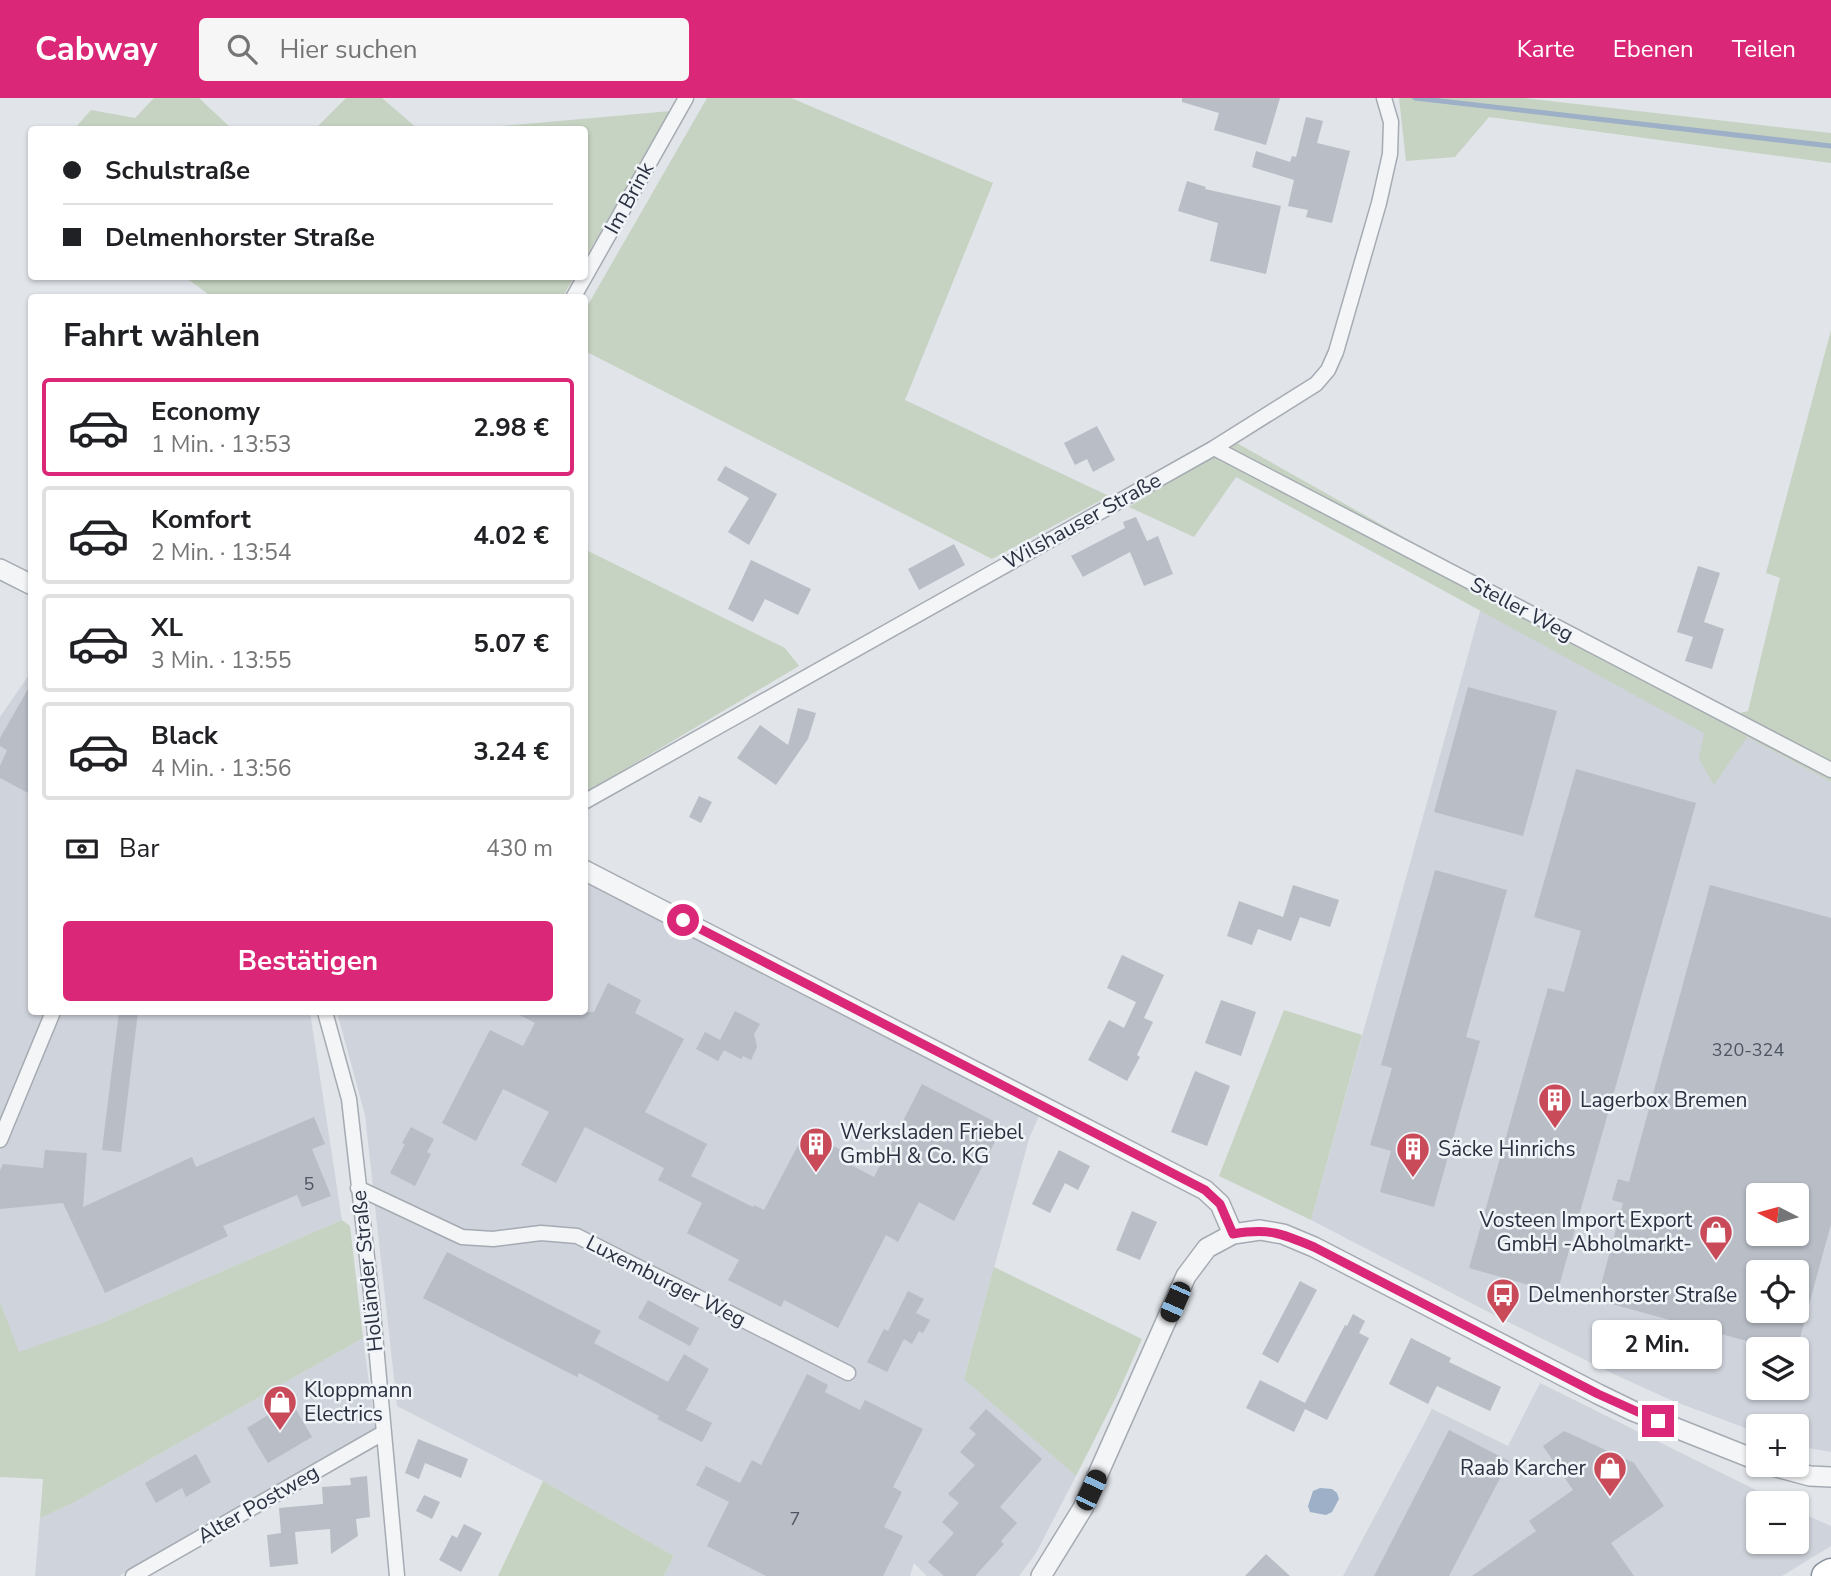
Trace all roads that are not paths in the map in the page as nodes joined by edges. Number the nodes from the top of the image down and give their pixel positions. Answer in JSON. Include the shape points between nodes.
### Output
{"nodes":[{"id":1,"x":686,"y":98,"type":"edge"},
{"id":2,"x":1384,"y":98,"type":"edge"},
{"id":3,"x":588,"y":271,"type":"edge"},
{"id":4,"x":1214,"y":448,"type":"junction"},
{"id":5,"x":0,"y":569,"type":"edge"},
{"id":6,"x":28,"y":583,"type":"edge"},
{"id":7,"x":1831,"y":770,"type":"edge"},
{"id":8,"x":588,"y":800,"type":"edge"},
{"id":9,"x":588,"y":872,"type":"edge"},
{"id":10,"x":52,"y":1015,"type":"edge"},
{"id":11,"x":326,"y":1015,"type":"edge"},
{"id":12,"x":0,"y":1140,"type":"edge"},
{"id":13,"x":358,"y":1188,"type":"junction"},
{"id":14,"x":1233,"y":1234,"type":"junction"},
{"id":15,"x":848,"y":1373,"type":"dead end"},
{"id":16,"x":383,"y":1433,"type":"junction"},
{"id":17,"x":1746,"y":1456,"type":"edge"},
{"id":18,"x":1809,"y":1476,"type":"edge"},
{"id":19,"x":1831,"y":1477,"type":"edge"},
{"id":20,"x":1831,"y":1573,"type":"edge"},
{"id":21,"x":133,"y":1576,"type":"edge"},
{"id":22,"x":397,"y":1576,"type":"edge"},
{"id":23,"x":1041,"y":1576,"type":"edge"},
{"id":24,"x":1826,"y":1576,"type":"edge"}],
"edges":[{"from":1,"to":3,"type":"street","name":"Im Brink"},
{"from":2,"to":4,"type":"street","name":"Wilshauser Straße","via":[[1391,122],[1390,154],[1332,361],[1316,384]]},
{"from":4,"to":7,"type":"street","name":"Steller Weg"},
{"from":4,"to":8,"type":"street","name":"Wilshauser Straße"},
{"from":5,"to":6,"type":"street"},
{"from":9,"to":14,"type":"street","via":[[1205,1190],[1220,1204]]},
{"from":10,"to":12,"type":"street"},
{"from":11,"to":13,"type":"street","name":"Holländer Straße","via":[[349,1099]]},
{"from":13,"to":15,"type":"street","name":"Luxemburger Weg","via":[[462,1237],[578,1236]]},
{"from":13,"to":16,"type":"street","name":"Holländer Straße"},
{"from":14,"to":17,"type":"street","via":[[1259,1230],[1314,1247],[1621,1405]]},
{"from":14,"to":23,"type":"street","via":[[1207,1248],[1186,1276],[1083,1508]]},
{"from":16,"to":21,"type":"street","name":"Alter Postweg"},
{"from":16,"to":22,"type":"street","name":"Holländer Straße"},
{"from":18,"to":19,"type":"street"},
{"from":20,"to":24,"type":"highway"}]}
